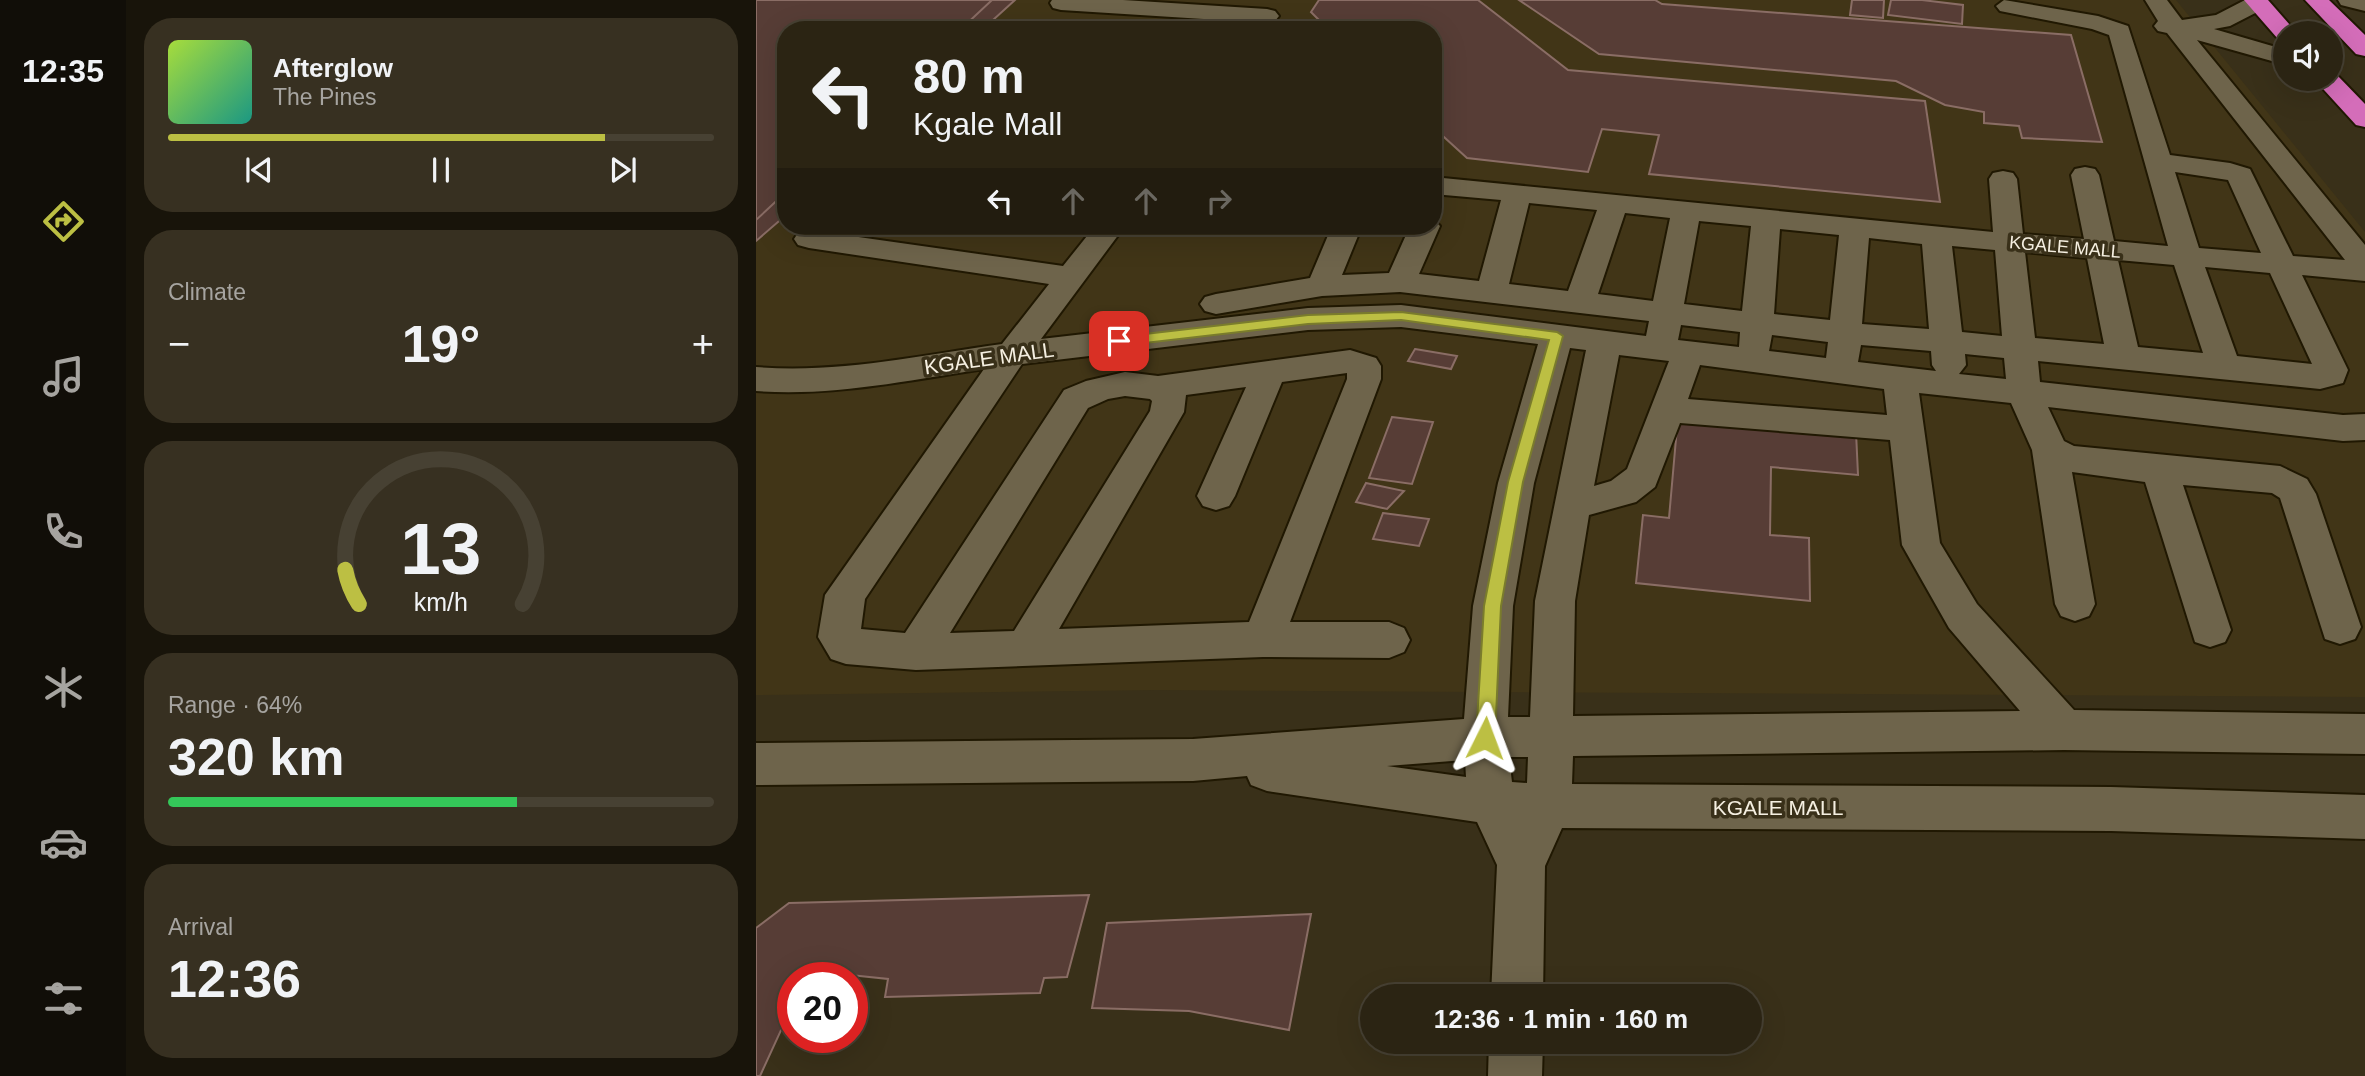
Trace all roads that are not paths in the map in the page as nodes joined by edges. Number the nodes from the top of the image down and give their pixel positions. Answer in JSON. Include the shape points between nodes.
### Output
{"nodes":[{"id":1,"x":2041,"y":0,"type":"edge"},
{"id":2,"x":2156,"y":0,"type":"edge"},
{"id":3,"x":2316,"y":0,"type":"edge"},
{"id":4,"x":2349,"y":0,"type":"edge"},
{"id":5,"x":2256,"y":1,"type":"edge"},
{"id":6,"x":1061,"y":3,"type":"dead end"},
{"id":7,"x":2365,"y":4,"type":"edge"},
{"id":8,"x":2008,"y":6,"type":"dead end"},
{"id":9,"x":1267,"y":15,"type":"edge"},
{"id":10,"x":2274,"y":21,"type":"edge"},
{"id":11,"x":2175,"y":28,"type":"junction"},
{"id":12,"x":2365,"y":49,"type":"edge"},
{"id":13,"x":2273,"y":54,"type":"edge"},
{"id":14,"x":2338,"y":91,"type":"edge"},
{"id":15,"x":2365,"y":119,"type":"edge"},
{"id":16,"x":2159,"y":162,"type":"junction"},
{"id":17,"x":2236,"y":172,"type":"junction"},
{"id":18,"x":2290,"y":172,"type":"junction"},
{"id":19,"x":2085,"y":175,"type":"dead end"},
{"id":20,"x":2003,"y":179,"type":"dead end"},
{"id":21,"x":1442,"y":193,"type":"edge"},
{"id":22,"x":1517,"y":194,"type":"junction"},
{"id":23,"x":1614,"y":203,"type":"junction"},
{"id":24,"x":1686,"y":211,"type":"junction"},
{"id":25,"x":1766,"y":219,"type":"junction"},
{"id":26,"x":1855,"y":228,"type":"junction"},
{"id":27,"x":1103,"y":235,"type":"edge"},
{"id":28,"x":1343,"y":235,"type":"edge"},
{"id":29,"x":1421,"y":235,"type":"edge"},
{"id":30,"x":1936,"y":236,"type":"junction"},
{"id":31,"x":809,"y":239,"type":"dead end"},
{"id":32,"x":2011,"y":242,"type":"junction"},
{"id":33,"x":2100,"y":249,"type":"junction"},
{"id":34,"x":2186,"y":257,"type":"junction"},
{"id":35,"x":2281,"y":264,"type":"junction"},
{"id":36,"x":2365,"y":265,"type":"edge"},
{"id":37,"x":2365,"y":271,"type":"edge"},
{"id":38,"x":1070,"y":277,"type":"junction"},
{"id":39,"x":1401,"y":282,"type":"junction"},
{"id":40,"x":1322,"y":286,"type":"junction"},
{"id":41,"x":1491,"y":294,"type":"junction"},
{"id":42,"x":1216,"y":304,"type":"dead end"},
{"id":43,"x":1579,"y":304,"type":"junction"},
{"id":44,"x":1667,"y":314,"type":"junction"},
{"id":45,"x":1757,"y":323,"type":"junction"},
{"id":46,"x":1846,"y":333,"type":"junction"},
{"id":47,"x":1557,"y":336,"type":"junction"},
{"id":48,"x":1605,"y":340,"type":"junction"},
{"id":49,"x":1947,"y":342,"type":"junction"},
{"id":50,"x":2021,"y":349,"type":"junction"},
{"id":51,"x":1675,"y":350,"type":"junction"},
{"id":52,"x":1012,"y":354,"type":"junction"},
{"id":53,"x":2124,"y":359,"type":"junction"},
{"id":54,"x":1754,"y":360,"type":"junction"},
{"id":55,"x":2224,"y":366,"type":"junction"},
{"id":56,"x":1269,"y":372,"type":"junction"},
{"id":57,"x":1842,"y":372,"type":"junction"},
{"id":58,"x":756,"y":379,"type":"edge"},
{"id":59,"x":1900,"y":379,"type":"junction"},
{"id":60,"x":1952,"y":385,"type":"junction"},
{"id":61,"x":1160,"y":387,"type":"junction"},
{"id":62,"x":2024,"y":393,"type":"junction"},
{"id":63,"x":1667,"y":410,"type":"junction"},
{"id":64,"x":2365,"y":427,"type":"edge"},
{"id":65,"x":1906,"y":429,"type":"junction"},
{"id":66,"x":2050,"y":450,"type":"junction"},
{"id":67,"x":2160,"y":469,"type":"junction"},
{"id":68,"x":1216,"y":496,"type":"dead end"},
{"id":69,"x":1572,"y":501,"type":"junction"},
{"id":70,"x":2075,"y":604,"type":"dead end"},
{"id":71,"x":2340,"y":627,"type":"dead end"},
{"id":72,"x":2210,"y":630,"type":"dead end"},
{"id":73,"x":1263,"y":639,"type":"junction"},
{"id":74,"x":1389,"y":640,"type":"dead end"},
{"id":75,"x":1026,"y":648,"type":"junction"},
{"id":76,"x":916,"y":652,"type":"junction"},
{"id":77,"x":2064,"y":730,"type":"junction"},
{"id":78,"x":2365,"y":734,"type":"edge"},
{"id":79,"x":1553,"y":736,"type":"junction"},
{"id":80,"x":1485,"y":738,"type":"junction"},
{"id":81,"x":1193,"y":760,"type":"junction"},
{"id":82,"x":756,"y":764,"type":"edge"},
{"id":83,"x":1490,"y":802,"type":"junction"},
{"id":84,"x":1549,"y":806,"type":"junction"},
{"id":85,"x":2365,"y":817,"type":"edge"},
{"id":86,"x":1521,"y":864,"type":"junction"},
{"id":87,"x":1517,"y":984,"type":"edge"},
{"id":88,"x":1516,"y":1054,"type":"edge"},
{"id":89,"x":1515,"y":1076,"type":"edge"}],
"edges":[{"from":1,"to":11,"type":"street"},
{"from":2,"to":11,"type":"street"},
{"from":3,"to":12,"type":"highway"},
{"from":4,"to":7,"type":"street"},
{"from":5,"to":10,"type":"highway"},
{"from":5,"to":11,"type":"street","via":[[2222,21]]},
{"from":6,"to":9,"type":"street"},
{"from":8,"to":16,"type":"street","via":[[2120,31]]},
{"from":11,"to":13,"type":"street"},
{"from":11,"to":18,"type":"street"},
{"from":14,"to":15,"type":"highway"},
{"from":16,"to":17,"type":"street"},
{"from":16,"to":34,"type":"street"},
{"from":17,"to":18,"type":"street"},
{"from":17,"to":35,"type":"street"},
{"from":18,"to":36,"type":"street"},
{"from":19,"to":33,"type":"street"},
{"from":20,"to":32,"type":"street"},
{"from":21,"to":22,"type":"street","name":"KGALE MALL"},
{"from":22,"to":23,"type":"street","name":"KGALE MALL"},
{"from":22,"to":41,"type":"street"},
{"from":23,"to":24,"type":"street","name":"KGALE MALL"},
{"from":23,"to":43,"type":"street"},
{"from":24,"to":25,"type":"street","name":"KGALE MALL"},
{"from":24,"to":44,"type":"street"},
{"from":25,"to":26,"type":"street","name":"KGALE MALL"},
{"from":25,"to":45,"type":"street"},
{"from":26,"to":30,"type":"street","name":"KGALE MALL"},
{"from":26,"to":46,"type":"street"},
{"from":27,"to":38,"type":"street"},
{"from":28,"to":40,"type":"street"},
{"from":29,"to":39,"type":"street"},
{"from":30,"to":32,"type":"street","name":"KGALE MALL"},
{"from":30,"to":49,"type":"street"},
{"from":31,"to":38,"type":"street"},
{"from":32,"to":33,"type":"street","name":"KGALE MALL"},
{"from":32,"to":50,"type":"street"},
{"from":33,"to":34,"type":"street","name":"KGALE MALL"},
{"from":33,"to":53,"type":"street"},
{"from":34,"to":35,"type":"street","name":"KGALE MALL"},
{"from":34,"to":55,"type":"street"},
{"from":35,"to":37,"type":"street","name":"KGALE MALL"},
{"from":35,"to":55,"type":"street","via":[[2331,375]]},
{"from":38,"to":52,"type":"street"},
{"from":39,"to":40,"type":"street"},
{"from":39,"to":41,"type":"street"},
{"from":40,"to":42,"type":"street"},
{"from":41,"to":43,"type":"street"},
{"from":43,"to":44,"type":"street"},
{"from":44,"to":45,"type":"street"},
{"from":44,"to":51,"type":"street"},
{"from":45,"to":46,"type":"street"},
{"from":45,"to":54,"type":"street"},
{"from":46,"to":49,"type":"street"},
{"from":46,"to":57,"type":"street"},
{"from":47,"to":48,"type":"street","name":"KGALE MALL"},
{"from":47,"to":52,"type":"street","name":"KGALE MALL","via":[[1401,316],[1308,319]]},
{"from":47,"to":80,"type":"street","via":[[1516,482],[1493,606]]},
{"from":48,"to":51,"type":"street","name":"KGALE MALL"},
{"from":48,"to":69,"type":"street"},
{"from":49,"to":50,"type":"street"},
{"from":49,"to":60,"type":"street"},
{"from":50,"to":53,"type":"street"},
{"from":50,"to":62,"type":"street"},
{"from":51,"to":54,"type":"street","name":"KGALE MALL"},
{"from":51,"to":63,"type":"street"},
{"from":52,"to":58,"type":"street","name":"KGALE MALL","via":[[871,374]]},
{"from":52,"to":76,"type":"street","via":[[845,595],[839,637],[846,646]]},
{"from":53,"to":55,"type":"street"},
{"from":54,"to":57,"type":"street","name":"KGALE MALL"},
{"from":56,"to":61,"type":"street"},
{"from":56,"to":68,"type":"street"},
{"from":56,"to":73,"type":"street","via":[[1350,362],[1364,366],[1364,379]]},
{"from":57,"to":59,"type":"street","name":"KGALE MALL"},
{"from":59,"to":60,"type":"street","name":"KGALE MALL"},
{"from":59,"to":65,"type":"street"},
{"from":60,"to":62,"type":"street","name":"KGALE MALL"},
{"from":61,"to":75,"type":"street","via":[[1170,398],[1167,412]]},
{"from":61,"to":76,"type":"street","via":[[1102,388],[1076,399]]},
{"from":62,"to":64,"type":"street","name":"KGALE MALL"},
{"from":62,"to":66,"type":"street"},
{"from":63,"to":65,"type":"street"},
{"from":63,"to":69,"type":"street","via":[[1642,477],[1623,492]]},
{"from":65,"to":77,"type":"street","via":[[1921,545],[1963,617]]},
{"from":66,"to":67,"type":"street","via":[[2101,464]]},
{"from":66,"to":70,"type":"street"},
{"from":67,"to":71,"type":"street","via":[[2280,480],[2294,489]]},
{"from":67,"to":72,"type":"street"},
{"from":69,"to":79,"type":"street","via":[[1555,601]]},
{"from":73,"to":74,"type":"street"},
{"from":73,"to":75,"type":"street"},
{"from":75,"to":76,"type":"street"},
{"from":77,"to":78,"type":"street","name":"KGALE MALL"},
{"from":77,"to":79,"type":"street","name":"KGALE MALL"},
{"from":79,"to":80,"type":"street","name":"KGALE MALL"},
{"from":79,"to":84,"type":"street"},
{"from":80,"to":81,"type":"street","name":"KGALE MALL"},
{"from":80,"to":83,"type":"street"},
{"from":81,"to":82,"type":"street","name":"KGALE MALL"},
{"from":81,"to":83,"type":"street","name":"KGALE MALL"},
{"from":83,"to":84,"type":"street","name":"KGALE MALL"},
{"from":83,"to":86,"type":"street"},
{"from":84,"to":85,"type":"street","name":"KGALE MALL","via":[[2111,810]]},
{"from":84,"to":86,"type":"street"},
{"from":86,"to":87,"type":"street"},
{"from":88,"to":89,"type":"street"}]}
